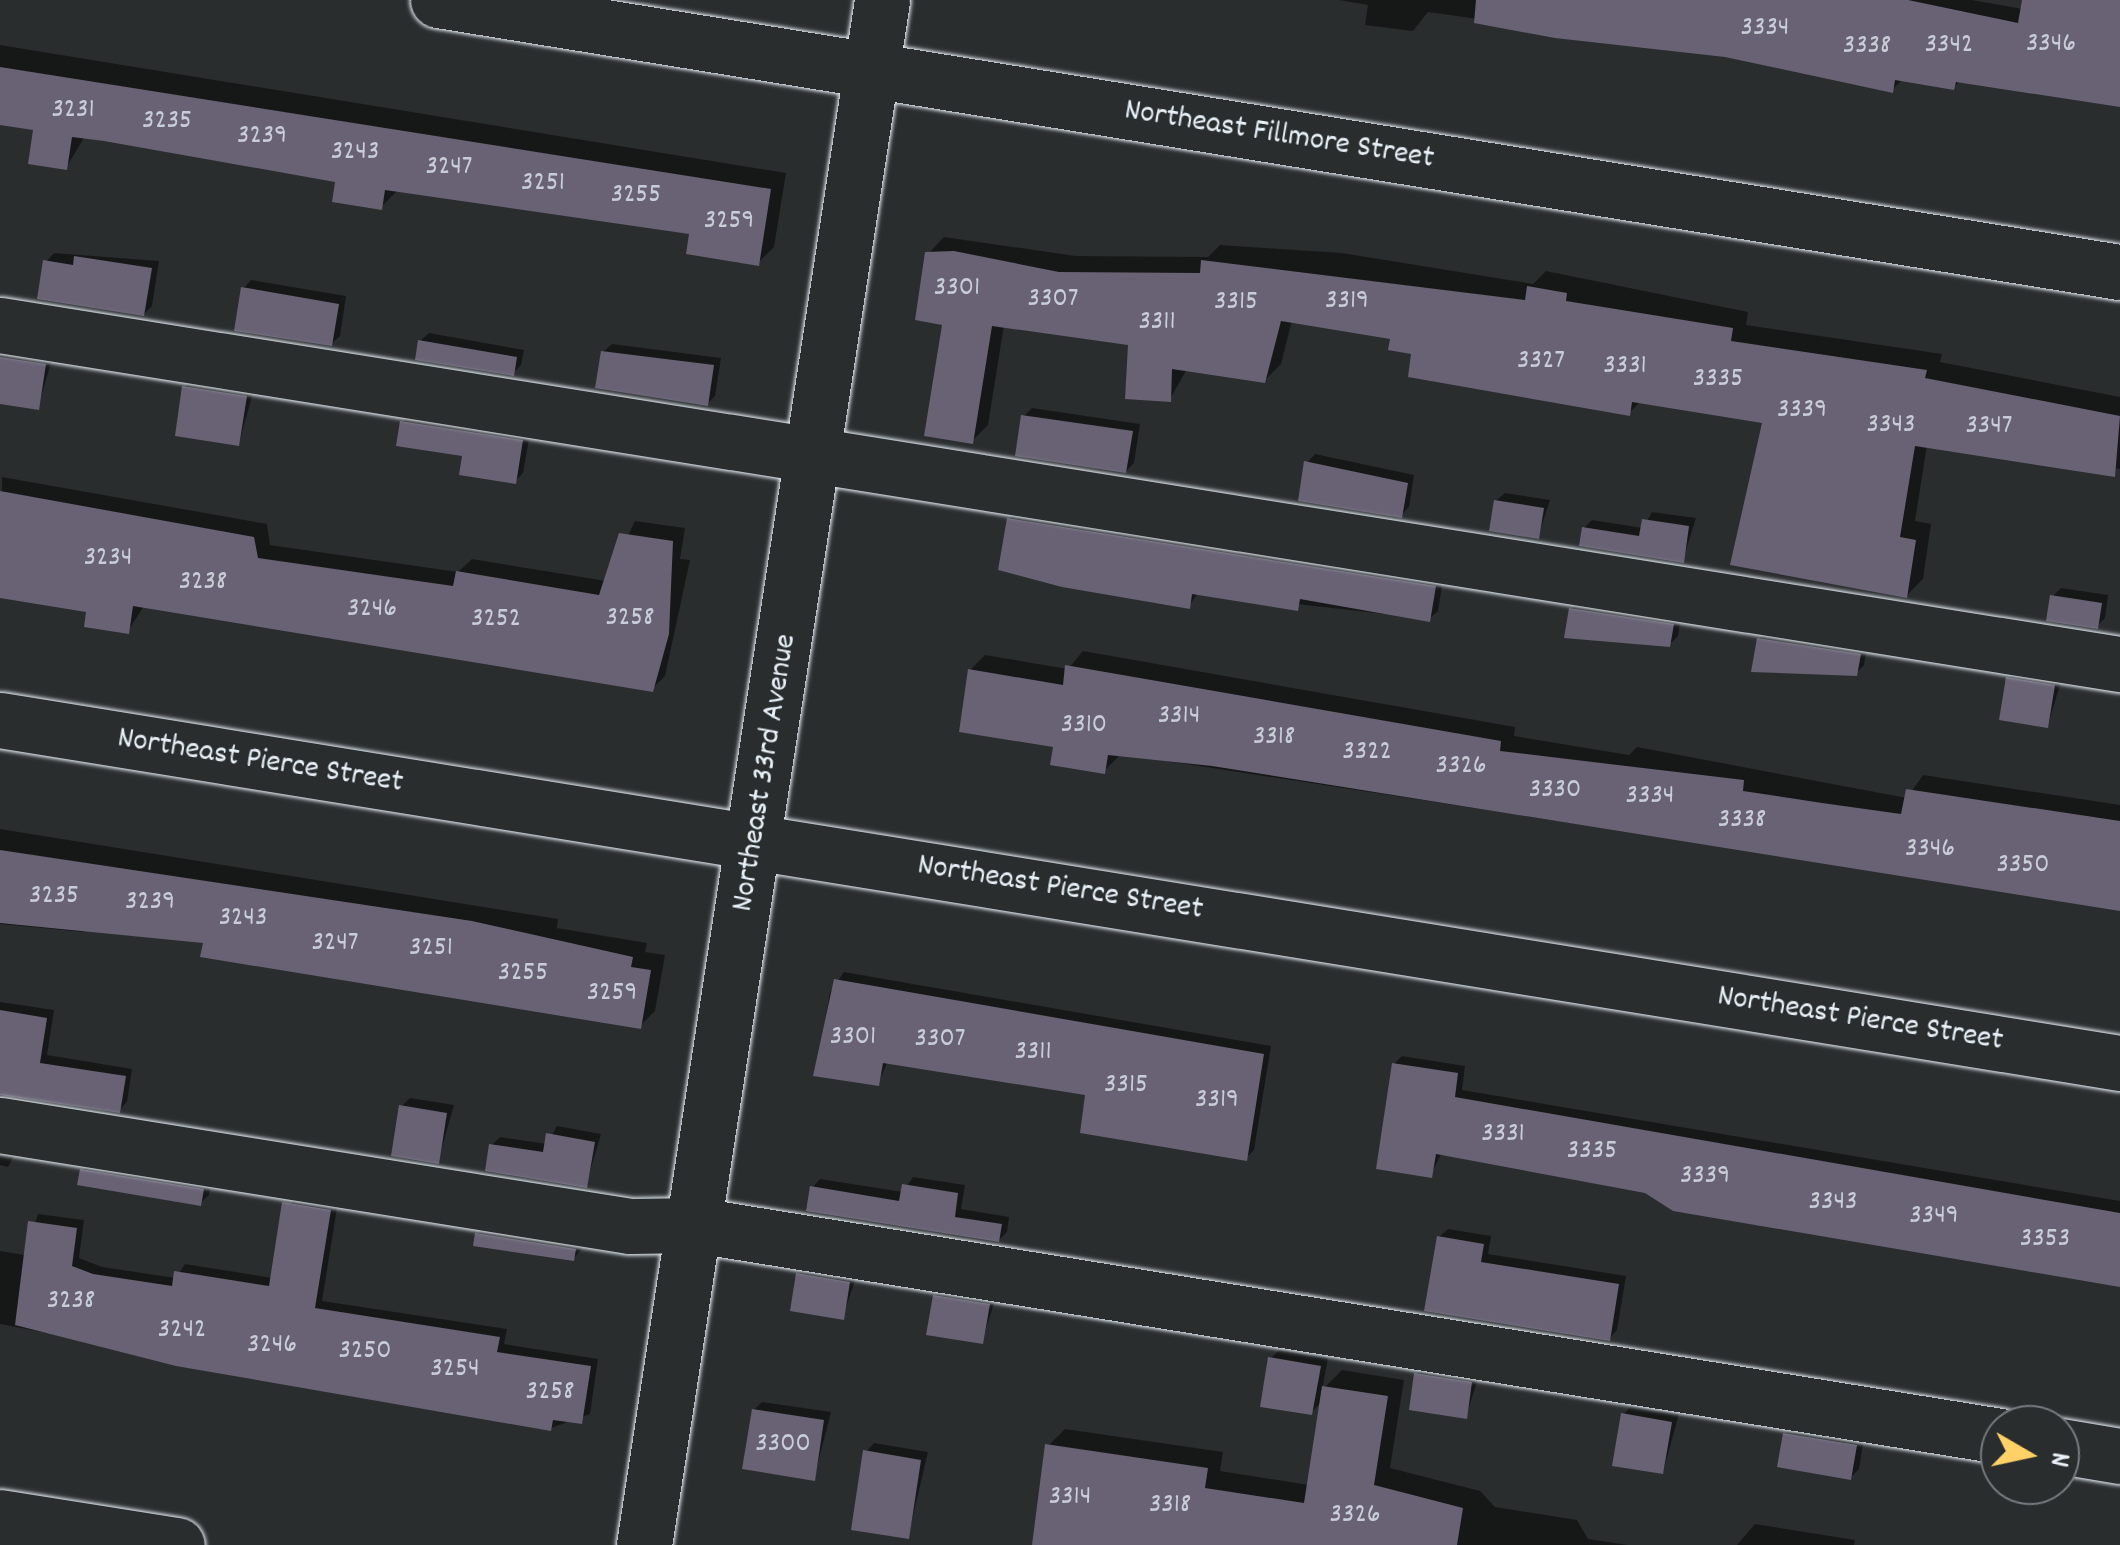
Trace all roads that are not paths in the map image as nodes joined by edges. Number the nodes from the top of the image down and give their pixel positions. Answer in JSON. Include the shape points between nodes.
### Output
{"nodes":[{"id":1,"x":438,"y":0,"type":"edge"},
{"id":2,"x":882,"y":0,"type":"edge"},
{"id":3,"x":870,"y":69,"type":"junction"},
{"id":4,"x":2120,"y":272,"type":"edge"},
{"id":5,"x":0,"y":325,"type":"edge"},
{"id":6,"x":814,"y":451,"type":"junction"},
{"id":7,"x":2120,"y":664,"type":"edge"},
{"id":8,"x":0,"y":720,"type":"edge"},
{"id":9,"x":754,"y":840,"type":"junction"},
{"id":10,"x":2120,"y":1063,"type":"edge"},
{"id":11,"x":0,"y":1125,"type":"edge"},
{"id":12,"x":696,"y":1225,"type":"junction"},
{"id":13,"x":1980,"y":1433,"type":"edge"},
{"id":14,"x":2080,"y":1449,"type":"edge"},
{"id":15,"x":2120,"y":1456,"type":"edge"},
{"id":16,"x":0,"y":1517,"type":"edge"},
{"id":17,"x":177,"y":1545,"type":"edge"},
{"id":18,"x":644,"y":1545,"type":"edge"}],
"edges":[{"from":1,"to":3,"type":"street","name":"Northeast Fillmore Street"},
{"from":2,"to":3,"type":"street","name":"Northeast 33rd Avenue"},
{"from":3,"to":4,"type":"street","name":"Northeast Fillmore Street"},
{"from":3,"to":6,"type":"street","name":"Northeast 33rd Avenue"},
{"from":5,"to":6,"type":"street"},
{"from":6,"to":7,"type":"street"},
{"from":6,"to":9,"type":"street","name":"Northeast 33rd Avenue"},
{"from":8,"to":9,"type":"street","name":"Northeast Pierce Street"},
{"from":9,"to":10,"type":"street","name":"Northeast Pierce Street"},
{"from":9,"to":12,"type":"street","name":"Northeast 33rd Avenue"},
{"from":11,"to":12,"type":"street","via":[[630,1226]]},
{"from":12,"to":13,"type":"street"},
{"from":12,"to":18,"type":"street","name":"Northeast 33rd Avenue"},
{"from":14,"to":15,"type":"street"},
{"from":16,"to":17,"type":"street"}]}
